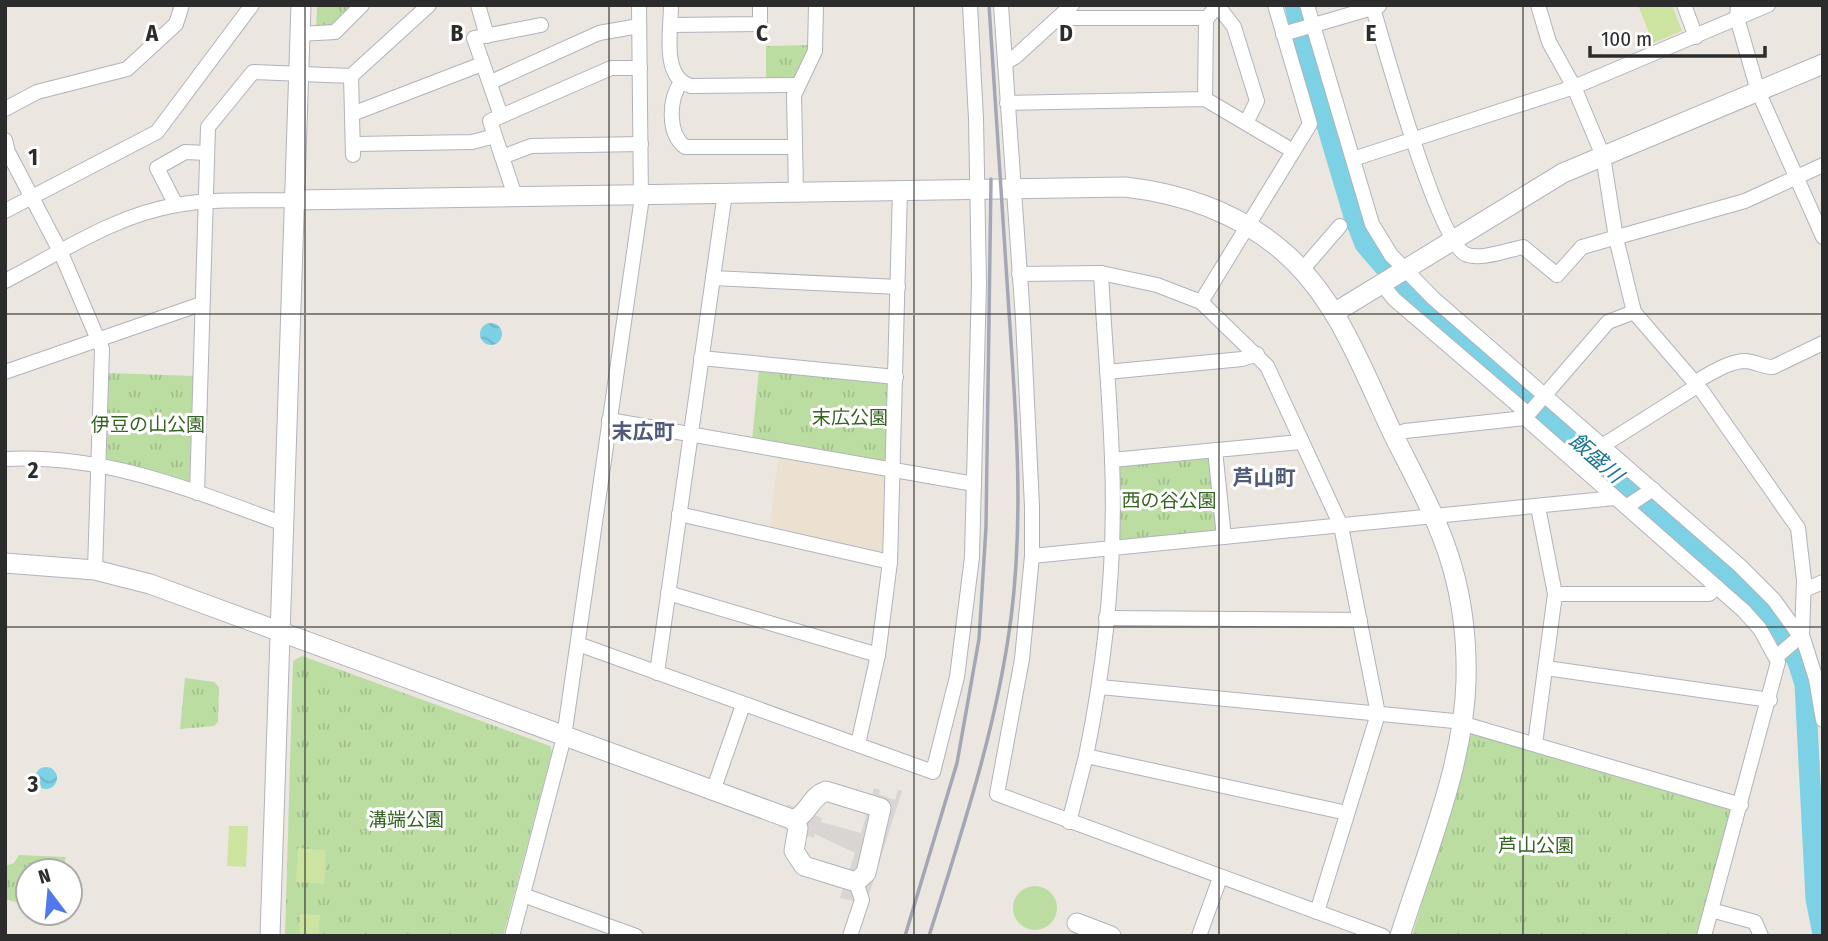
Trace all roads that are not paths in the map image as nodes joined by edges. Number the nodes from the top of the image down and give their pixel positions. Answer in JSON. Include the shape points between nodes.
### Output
{"nodes":[{"id":1,"x":182,"y":5,"type":"edge"},
{"id":2,"x":252,"y":5,"type":"edge"},
{"id":3,"x":301,"y":5,"type":"edge"},
{"id":4,"x":362,"y":5,"type":"edge"},
{"id":5,"x":429,"y":5,"type":"edge"},
{"id":6,"x":478,"y":5,"type":"edge"},
{"id":7,"x":639,"y":5,"type":"edge"},
{"id":8,"x":671,"y":5,"type":"edge"},
{"id":9,"x":760,"y":5,"type":"edge"},
{"id":10,"x":816,"y":5,"type":"edge"},
{"id":11,"x":970,"y":5,"type":"edge"},
{"id":12,"x":1001,"y":5,"type":"edge"},
{"id":13,"x":1072,"y":5,"type":"edge"},
{"id":14,"x":1275,"y":5,"type":"edge"},
{"id":15,"x":1307,"y":5,"type":"edge"},
{"id":16,"x":1538,"y":5,"type":"edge"},
{"id":17,"x":1684,"y":5,"type":"edge"},
{"id":18,"x":1768,"y":5,"type":"edge"},
{"id":19,"x":1218,"y":6,"type":"edge"},
{"id":20,"x":1377,"y":7,"type":"edge"},
{"id":21,"x":1737,"y":12,"type":"edge"},
{"id":22,"x":1058,"y":18,"type":"junction"},
{"id":23,"x":1206,"y":18,"type":"junction"},
{"id":24,"x":671,"y":25,"type":"junction"},
{"id":25,"x":541,"y":26,"type":"dead end"},
{"id":26,"x":639,"y":26,"type":"junction"},
{"id":27,"x":1311,"y":26,"type":"junction"},
{"id":28,"x":1287,"y":33,"type":"junction"},
{"id":29,"x":300,"y":34,"type":"junction"},
{"id":30,"x":487,"y":36,"type":"junction"},
{"id":31,"x":1696,"y":37,"type":"junction"},
{"id":32,"x":1005,"y":63,"type":"junction"},
{"id":33,"x":482,"y":64,"type":"junction"},
{"id":34,"x":1823,"y":64,"type":"edge"},
{"id":35,"x":640,"y":68,"type":"junction"},
{"id":36,"x":299,"y":75,"type":"junction"},
{"id":37,"x":351,"y":76,"type":"junction"},
{"id":38,"x":491,"y":82,"type":"junction"},
{"id":39,"x":681,"y":82,"type":"junction"},
{"id":40,"x":797,"y":85,"type":"junction"},
{"id":41,"x":1574,"y":87,"type":"junction"},
{"id":42,"x":1758,"y":91,"type":"junction"},
{"id":43,"x":1206,"y":99,"type":"junction"},
{"id":44,"x":1007,"y":103,"type":"junction"},
{"id":45,"x":5,"y":109,"type":"edge"},
{"id":46,"x":352,"y":114,"type":"junction"},
{"id":47,"x":501,"y":117,"type":"junction"},
{"id":48,"x":1246,"y":123,"type":"junction"},
{"id":49,"x":495,"y":136,"type":"junction"},
{"id":50,"x":1413,"y":139,"type":"junction"},
{"id":51,"x":641,"y":144,"type":"junction"},
{"id":52,"x":795,"y":147,"type":"junction"},
{"id":53,"x":6,"y":149,"type":"edge"},
{"id":54,"x":1293,"y":151,"type":"junction"},
{"id":55,"x":207,"y":153,"type":"junction"},
{"id":56,"x":1603,"y":156,"type":"junction"},
{"id":57,"x":502,"y":157,"type":"junction"},
{"id":58,"x":1353,"y":159,"type":"junction"},
{"id":59,"x":1823,"y":165,"type":"edge"},
{"id":60,"x":1796,"y":178,"type":"junction"},
{"id":61,"x":1014,"y":188,"type":"junction"},
{"id":62,"x":978,"y":189,"type":"junction"},
{"id":63,"x":900,"y":190,"type":"junction"},
{"id":64,"x":796,"y":192,"type":"junction"},
{"id":65,"x":724,"y":193,"type":"junction"},
{"id":66,"x":642,"y":195,"type":"junction"},
{"id":67,"x":515,"y":197,"type":"junction"},
{"id":68,"x":31,"y":198,"type":"junction"},
{"id":69,"x":295,"y":200,"type":"junction"},
{"id":70,"x":206,"y":201,"type":"junction"},
{"id":71,"x":176,"y":205,"type":"junction"},
{"id":72,"x":5,"y":211,"type":"edge"},
{"id":73,"x":1248,"y":226,"type":"junction"},
{"id":74,"x":1340,"y":226,"type":"dead end"},
{"id":75,"x":1823,"y":237,"type":"edge"},
{"id":76,"x":1616,"y":238,"type":"junction"},
{"id":77,"x":1452,"y":240,"type":"junction"},
{"id":78,"x":61,"y":253,"type":"junction"},
{"id":79,"x":1302,"y":270,"type":"junction"},
{"id":80,"x":1101,"y":273,"type":"junction"},
{"id":81,"x":1019,"y":274,"type":"junction"},
{"id":82,"x":1393,"y":277,"type":"junction"},
{"id":83,"x":713,"y":278,"type":"junction"},
{"id":84,"x":5,"y":281,"type":"edge"},
{"id":85,"x":898,"y":287,"type":"junction"},
{"id":86,"x":1201,"y":302,"type":"junction"},
{"id":87,"x":201,"y":304,"type":"junction"},
{"id":88,"x":1634,"y":312,"type":"junction"},
{"id":89,"x":1334,"y":313,"type":"junction"},
{"id":90,"x":100,"y":339,"type":"junction"},
{"id":91,"x":1823,"y":343,"type":"edge"},
{"id":92,"x":1257,"y":354,"type":"junction"},
{"id":93,"x":701,"y":358,"type":"junction"},
{"id":94,"x":5,"y":372,"type":"edge"},
{"id":95,"x":1107,"y":372,"type":"junction"},
{"id":96,"x":896,"y":377,"type":"junction"},
{"id":97,"x":1696,"y":384,"type":"junction"},
{"id":98,"x":1543,"y":396,"type":"junction"},
{"id":99,"x":1527,"y":415,"type":"junction"},
{"id":100,"x":609,"y":420,"type":"junction"},
{"id":101,"x":690,"y":435,"type":"junction"},
{"id":102,"x":1394,"y":435,"type":"junction"},
{"id":103,"x":1300,"y":442,"type":"junction"},
{"id":104,"x":1602,"y":446,"type":"junction"},
{"id":105,"x":1215,"y":450,"type":"junction"},
{"id":106,"x":5,"y":459,"type":"edge"},
{"id":107,"x":1112,"y":460,"type":"junction"},
{"id":108,"x":98,"y":464,"type":"junction"},
{"id":109,"x":893,"y":469,"type":"junction"},
{"id":110,"x":974,"y":484,"type":"junction"},
{"id":111,"x":1651,"y":490,"type":"junction"},
{"id":112,"x":197,"y":493,"type":"junction"},
{"id":113,"x":1625,"y":503,"type":"junction"},
{"id":114,"x":1538,"y":507,"type":"junction"},
{"id":115,"x":679,"y":514,"type":"junction"},
{"id":116,"x":1434,"y":518,"type":"junction"},
{"id":117,"x":284,"y":524,"type":"junction"},
{"id":118,"x":1341,"y":526,"type":"junction"},
{"id":119,"x":1224,"y":537,"type":"junction"},
{"id":120,"x":1112,"y":548,"type":"junction"},
{"id":121,"x":1032,"y":556,"type":"junction"},
{"id":122,"x":890,"y":562,"type":"junction"},
{"id":123,"x":5,"y":563,"type":"edge"},
{"id":124,"x":95,"y":570,"type":"junction"},
{"id":125,"x":1823,"y":582,"type":"edge"},
{"id":126,"x":1717,"y":587,"type":"junction"},
{"id":127,"x":1804,"y":590,"type":"junction"},
{"id":128,"x":668,"y":593,"type":"junction"},
{"id":129,"x":1555,"y":594,"type":"junction"},
{"id":130,"x":1106,"y":618,"type":"junction"},
{"id":131,"x":1360,"y":620,"type":"junction"},
{"id":132,"x":280,"y":634,"type":"junction"},
{"id":133,"x":1800,"y":637,"type":"junction"},
{"id":134,"x":578,"y":644,"type":"junction"},
{"id":135,"x":878,"y":655,"type":"junction"},
{"id":136,"x":1776,"y":657,"type":"junction"},
{"id":137,"x":1546,"y":668,"type":"junction"},
{"id":138,"x":657,"y":673,"type":"junction"},
{"id":139,"x":1100,"y":687,"type":"junction"},
{"id":140,"x":1770,"y":700,"type":"junction"},
{"id":141,"x":743,"y":705,"type":"junction"},
{"id":142,"x":1378,"y":714,"type":"junction"},
{"id":143,"x":1823,"y":720,"type":"edge"},
{"id":144,"x":1463,"y":723,"type":"junction"},
{"id":145,"x":564,"y":737,"type":"junction"},
{"id":146,"x":858,"y":744,"type":"junction"},
{"id":147,"x":1535,"y":744,"type":"junction"},
{"id":148,"x":1086,"y":756,"type":"junction"},
{"id":149,"x":713,"y":791,"type":"junction"},
{"id":150,"x":1741,"y":805,"type":"junction"},
{"id":151,"x":1347,"y":813,"type":"junction"},
{"id":152,"x":794,"y":820,"type":"junction"},
{"id":153,"x":1069,"y":822,"type":"junction"},
{"id":154,"x":1220,"y":878,"type":"junction"},
{"id":155,"x":856,"y":882,"type":"junction"},
{"id":156,"x":523,"y":895,"type":"junction"},
{"id":157,"x":1711,"y":910,"type":"junction"},
{"id":158,"x":1317,"y":912,"type":"junction"},
{"id":159,"x":1077,"y":923,"type":"dead end"},
{"id":160,"x":607,"y":931,"type":"edge"},
{"id":161,"x":270,"y":936,"type":"edge"},
{"id":162,"x":512,"y":936,"type":"edge"},
{"id":163,"x":636,"y":936,"type":"edge"},
{"id":164,"x":850,"y":936,"type":"edge"},
{"id":165,"x":1111,"y":936,"type":"edge"},
{"id":166,"x":1199,"y":936,"type":"edge"},
{"id":167,"x":1383,"y":936,"type":"edge"},
{"id":168,"x":1400,"y":936,"type":"edge"},
{"id":169,"x":1703,"y":936,"type":"edge"},
{"id":170,"x":1761,"y":936,"type":"edge"}],
"edges":[{"from":1,"to":45,"type":"street","via":[[176,24],[127,68],[37,92]]},
{"from":2,"to":68,"type":"street","via":[[157,132]]},
{"from":3,"to":29,"type":"street"},
{"from":4,"to":29,"type":"street","via":[[335,32]]},
{"from":5,"to":37,"type":"street"},
{"from":6,"to":30,"type":"street"},
{"from":7,"to":26,"type":"street"},
{"from":8,"to":24,"type":"street"},
{"from":9,"to":24,"type":"street","via":[[760,24]]},
{"from":10,"to":40,"type":"street","via":[[815,51]]},
{"from":11,"to":62,"type":"street"},
{"from":12,"to":32,"type":"street"},
{"from":13,"to":22,"type":"street"},
{"from":14,"to":28,"type":"street"},
{"from":15,"to":27,"type":"street"},
{"from":16,"to":41,"type":"street","via":[[1549,42]]},
{"from":17,"to":31,"type":"street"},
{"from":18,"to":21,"type":"street"},
{"from":19,"to":23,"type":"street"},
{"from":19,"to":48,"type":"street","via":[[1234,27],[1257,101]]},
{"from":20,"to":27,"type":"street"},
{"from":20,"to":50,"type":"street"},
{"from":21,"to":31,"type":"street"},
{"from":21,"to":42,"type":"street"},
{"from":22,"to":23,"type":"street"},
{"from":22,"to":32,"type":"street"},
{"from":23,"to":43,"type":"street"},
{"from":24,"to":39,"type":"street","via":[[672,67]]},
{"from":25,"to":30,"type":"street"},
{"from":26,"to":35,"type":"street"},
{"from":26,"to":38,"type":"street","via":[[599,33]]},
{"from":27,"to":28,"type":"street"},
{"from":27,"to":58,"type":"street"},
{"from":28,"to":54,"type":"street","via":[[1310,124]]},
{"from":29,"to":36,"type":"street"},
{"from":30,"to":33,"type":"street","via":[[474,38]]},
{"from":31,"to":41,"type":"street"},
{"from":32,"to":44,"type":"street"},
{"from":33,"to":38,"type":"street"},
{"from":33,"to":46,"type":"street"},
{"from":34,"to":42,"type":"street"},
{"from":35,"to":47,"type":"street","via":[[611,68]]},
{"from":35,"to":51,"type":"street"},
{"from":36,"to":37,"type":"street"},
{"from":36,"to":55,"type":"street","via":[[250,74],[208,127]]},
{"from":36,"to":69,"type":"street"},
{"from":37,"to":46,"type":"street"},
{"from":38,"to":47,"type":"street"},
{"from":39,"to":40,"type":"street","via":[[691,86]]},
{"from":39,"to":52,"type":"street","via":[[674,93],[673,130],[685,147]]},
{"from":40,"to":52,"type":"street"},
{"from":41,"to":50,"type":"street"},
{"from":41,"to":56,"type":"street"},
{"from":42,"to":56,"type":"street"},
{"from":42,"to":60,"type":"street"},
{"from":43,"to":44,"type":"street"},
{"from":43,"to":48,"type":"street"},
{"from":44,"to":61,"type":"street"},
{"from":46,"to":49,"type":"street","via":[[354,150],[471,142]]},
{"from":47,"to":49,"type":"street","via":[[489,121]]},
{"from":48,"to":54,"type":"street"},
{"from":49,"to":57,"type":"street"},
{"from":50,"to":58,"type":"street"},
{"from":50,"to":77,"type":"street"},
{"from":51,"to":57,"type":"street","via":[[531,146]]},
{"from":51,"to":66,"type":"street"},
{"from":52,"to":64,"type":"street"},
{"from":53,"to":68,"type":"street"},
{"from":54,"to":73,"type":"street"},
{"from":55,"to":70,"type":"street"},
{"from":55,"to":71,"type":"street","via":[[185,152],[157,167]]},
{"from":56,"to":76,"type":"street"},
{"from":56,"to":77,"type":"street","via":[[1563,173]]},
{"from":57,"to":67,"type":"street"},
{"from":58,"to":82,"type":"street"},
{"from":59,"to":60,"type":"street"},
{"from":60,"to":75,"type":"street"},
{"from":60,"to":76,"type":"street","via":[[1745,201]]},
{"from":61,"to":62,"type":"street"},
{"from":61,"to":73,"type":"street","via":[[1160,191],[1195,201]]},
{"from":61,"to":81,"type":"street"},
{"from":62,"to":63,"type":"street"},
{"from":62,"to":110,"type":"street"},
{"from":63,"to":64,"type":"street"},
{"from":63,"to":85,"type":"street"},
{"from":64,"to":65,"type":"street"},
{"from":65,"to":66,"type":"street"},
{"from":65,"to":83,"type":"street"},
{"from":66,"to":67,"type":"street"},
{"from":66,"to":100,"type":"street"},
{"from":67,"to":69,"type":"street"},
{"from":68,"to":72,"type":"street"},
{"from":68,"to":78,"type":"street"},
{"from":69,"to":70,"type":"street"},
{"from":69,"to":117,"type":"street"},
{"from":70,"to":71,"type":"street"},
{"from":70,"to":87,"type":"street"},
{"from":71,"to":78,"type":"street","via":[[125,220]]},
{"from":73,"to":79,"type":"street"},
{"from":73,"to":86,"type":"street"},
{"from":74,"to":79,"type":"street"},
{"from":76,"to":77,"type":"street","via":[[1582,247],[1557,275],[1523,247],[1474,256],[1465,254]]},
{"from":76,"to":88,"type":"street"},
{"from":77,"to":82,"type":"street"},
{"from":78,"to":84,"type":"street"},
{"from":78,"to":90,"type":"street"},
{"from":79,"to":89,"type":"street"},
{"from":80,"to":81,"type":"street"},
{"from":80,"to":86,"type":"street","via":[[1157,285]]},
{"from":80,"to":95,"type":"street"},
{"from":81,"to":121,"type":"street"},
{"from":82,"to":89,"type":"street"},
{"from":82,"to":98,"type":"street"},
{"from":82,"to":99,"type":"street","via":[[1394,299]]},
{"from":83,"to":85,"type":"street"},
{"from":83,"to":93,"type":"street"},
{"from":85,"to":96,"type":"street"},
{"from":86,"to":92,"type":"street"},
{"from":87,"to":90,"type":"street"},
{"from":87,"to":112,"type":"street"},
{"from":88,"to":97,"type":"street"},
{"from":88,"to":98,"type":"street","via":[[1608,322]]},
{"from":89,"to":102,"type":"street"},
{"from":90,"to":94,"type":"street"},
{"from":90,"to":108,"type":"street"},
{"from":91,"to":97,"type":"street","via":[[1773,367],[1749,361],[1734,363]]},
{"from":92,"to":95,"type":"street"},
{"from":92,"to":103,"type":"street","via":[[1267,366]]},
{"from":93,"to":96,"type":"street"},
{"from":93,"to":101,"type":"street"},
{"from":95,"to":107,"type":"street"},
{"from":96,"to":109,"type":"street"},
{"from":97,"to":104,"type":"street"},
{"from":97,"to":127,"type":"street","via":[[1798,528]]},
{"from":98,"to":99,"type":"street"},
{"from":98,"to":104,"type":"street"},
{"from":99,"to":102,"type":"street"},
{"from":99,"to":113,"type":"street"},
{"from":100,"to":101,"type":"street"},
{"from":100,"to":134,"type":"street"},
{"from":101,"to":109,"type":"street"},
{"from":101,"to":115,"type":"street"},
{"from":102,"to":116,"type":"street"},
{"from":103,"to":105,"type":"street"},
{"from":103,"to":118,"type":"street"},
{"from":104,"to":111,"type":"street"},
{"from":105,"to":107,"type":"street"},
{"from":105,"to":119,"type":"street"},
{"from":106,"to":108,"type":"street"},
{"from":107,"to":120,"type":"street"},
{"from":108,"to":112,"type":"street"},
{"from":108,"to":124,"type":"street"},
{"from":109,"to":110,"type":"street"},
{"from":109,"to":122,"type":"street"},
{"from":110,"to":146,"type":"street","via":[[969,600],[957,677],[933,772]]},
{"from":111,"to":113,"type":"street"},
{"from":111,"to":133,"type":"street","via":[[1758,583]]},
{"from":112,"to":117,"type":"street"},
{"from":113,"to":114,"type":"street"},
{"from":113,"to":126,"type":"street"},
{"from":114,"to":116,"type":"street"},
{"from":114,"to":129,"type":"street"},
{"from":115,"to":122,"type":"street"},
{"from":115,"to":128,"type":"street"},
{"from":116,"to":118,"type":"street"},
{"from":116,"to":144,"type":"street","via":[[1452,565],[1463,618]]},
{"from":117,"to":132,"type":"street"},
{"from":118,"to":119,"type":"street"},
{"from":118,"to":131,"type":"street"},
{"from":119,"to":120,"type":"street"},
{"from":120,"to":121,"type":"street"},
{"from":120,"to":130,"type":"street"},
{"from":121,"to":153,"type":"street","via":[[1021,668],[996,790],[1000,797]]},
{"from":122,"to":135,"type":"street"},
{"from":123,"to":124,"type":"street"},
{"from":124,"to":132,"type":"street","via":[[150,584]]},
{"from":125,"to":127,"type":"street"},
{"from":126,"to":129,"type":"street","via":[[1709,594]]},
{"from":126,"to":136,"type":"street","via":[[1755,623]]},
{"from":127,"to":133,"type":"street"},
{"from":128,"to":135,"type":"street"},
{"from":128,"to":138,"type":"street"},
{"from":129,"to":137,"type":"street"},
{"from":130,"to":131,"type":"street"},
{"from":130,"to":139,"type":"street"},
{"from":131,"to":142,"type":"street"},
{"from":132,"to":145,"type":"street"},
{"from":132,"to":161,"type":"street"},
{"from":133,"to":136,"type":"street"},
{"from":133,"to":143,"type":"street","via":[[1816,679]]},
{"from":134,"to":138,"type":"street"},
{"from":134,"to":145,"type":"street"},
{"from":135,"to":146,"type":"street"},
{"from":136,"to":140,"type":"street","via":[[1779,669]]},
{"from":137,"to":140,"type":"street"},
{"from":137,"to":147,"type":"street"},
{"from":138,"to":141,"type":"street"},
{"from":139,"to":142,"type":"street"},
{"from":139,"to":148,"type":"street"},
{"from":140,"to":150,"type":"street"},
{"from":141,"to":146,"type":"street"},
{"from":141,"to":149,"type":"street"},
{"from":142,"to":144,"type":"street"},
{"from":142,"to":151,"type":"street"},
{"from":144,"to":147,"type":"street"},
{"from":144,"to":168,"type":"street"},
{"from":145,"to":149,"type":"street"},
{"from":145,"to":156,"type":"street"},
{"from":147,"to":150,"type":"street"},
{"from":148,"to":151,"type":"street"},
{"from":148,"to":153,"type":"street"},
{"from":149,"to":152,"type":"street"},
{"from":150,"to":157,"type":"street"},
{"from":151,"to":158,"type":"street"},
{"from":152,"to":155,"type":"street","via":[[798,828],[794,851],[804,866]]},
{"from":152,"to":155,"type":"street","via":[[826,791],[881,808],[866,873]]},
{"from":153,"to":154,"type":"street"},
{"from":154,"to":158,"type":"street"},
{"from":154,"to":166,"type":"street"},
{"from":155,"to":164,"type":"street","via":[[862,900]]},
{"from":156,"to":160,"type":"street"},
{"from":156,"to":162,"type":"street"},
{"from":157,"to":169,"type":"street"},
{"from":157,"to":170,"type":"street","via":[[1755,922]]},
{"from":158,"to":167,"type":"street"},
{"from":159,"to":165,"type":"street"},
{"from":160,"to":163,"type":"street"}]}
